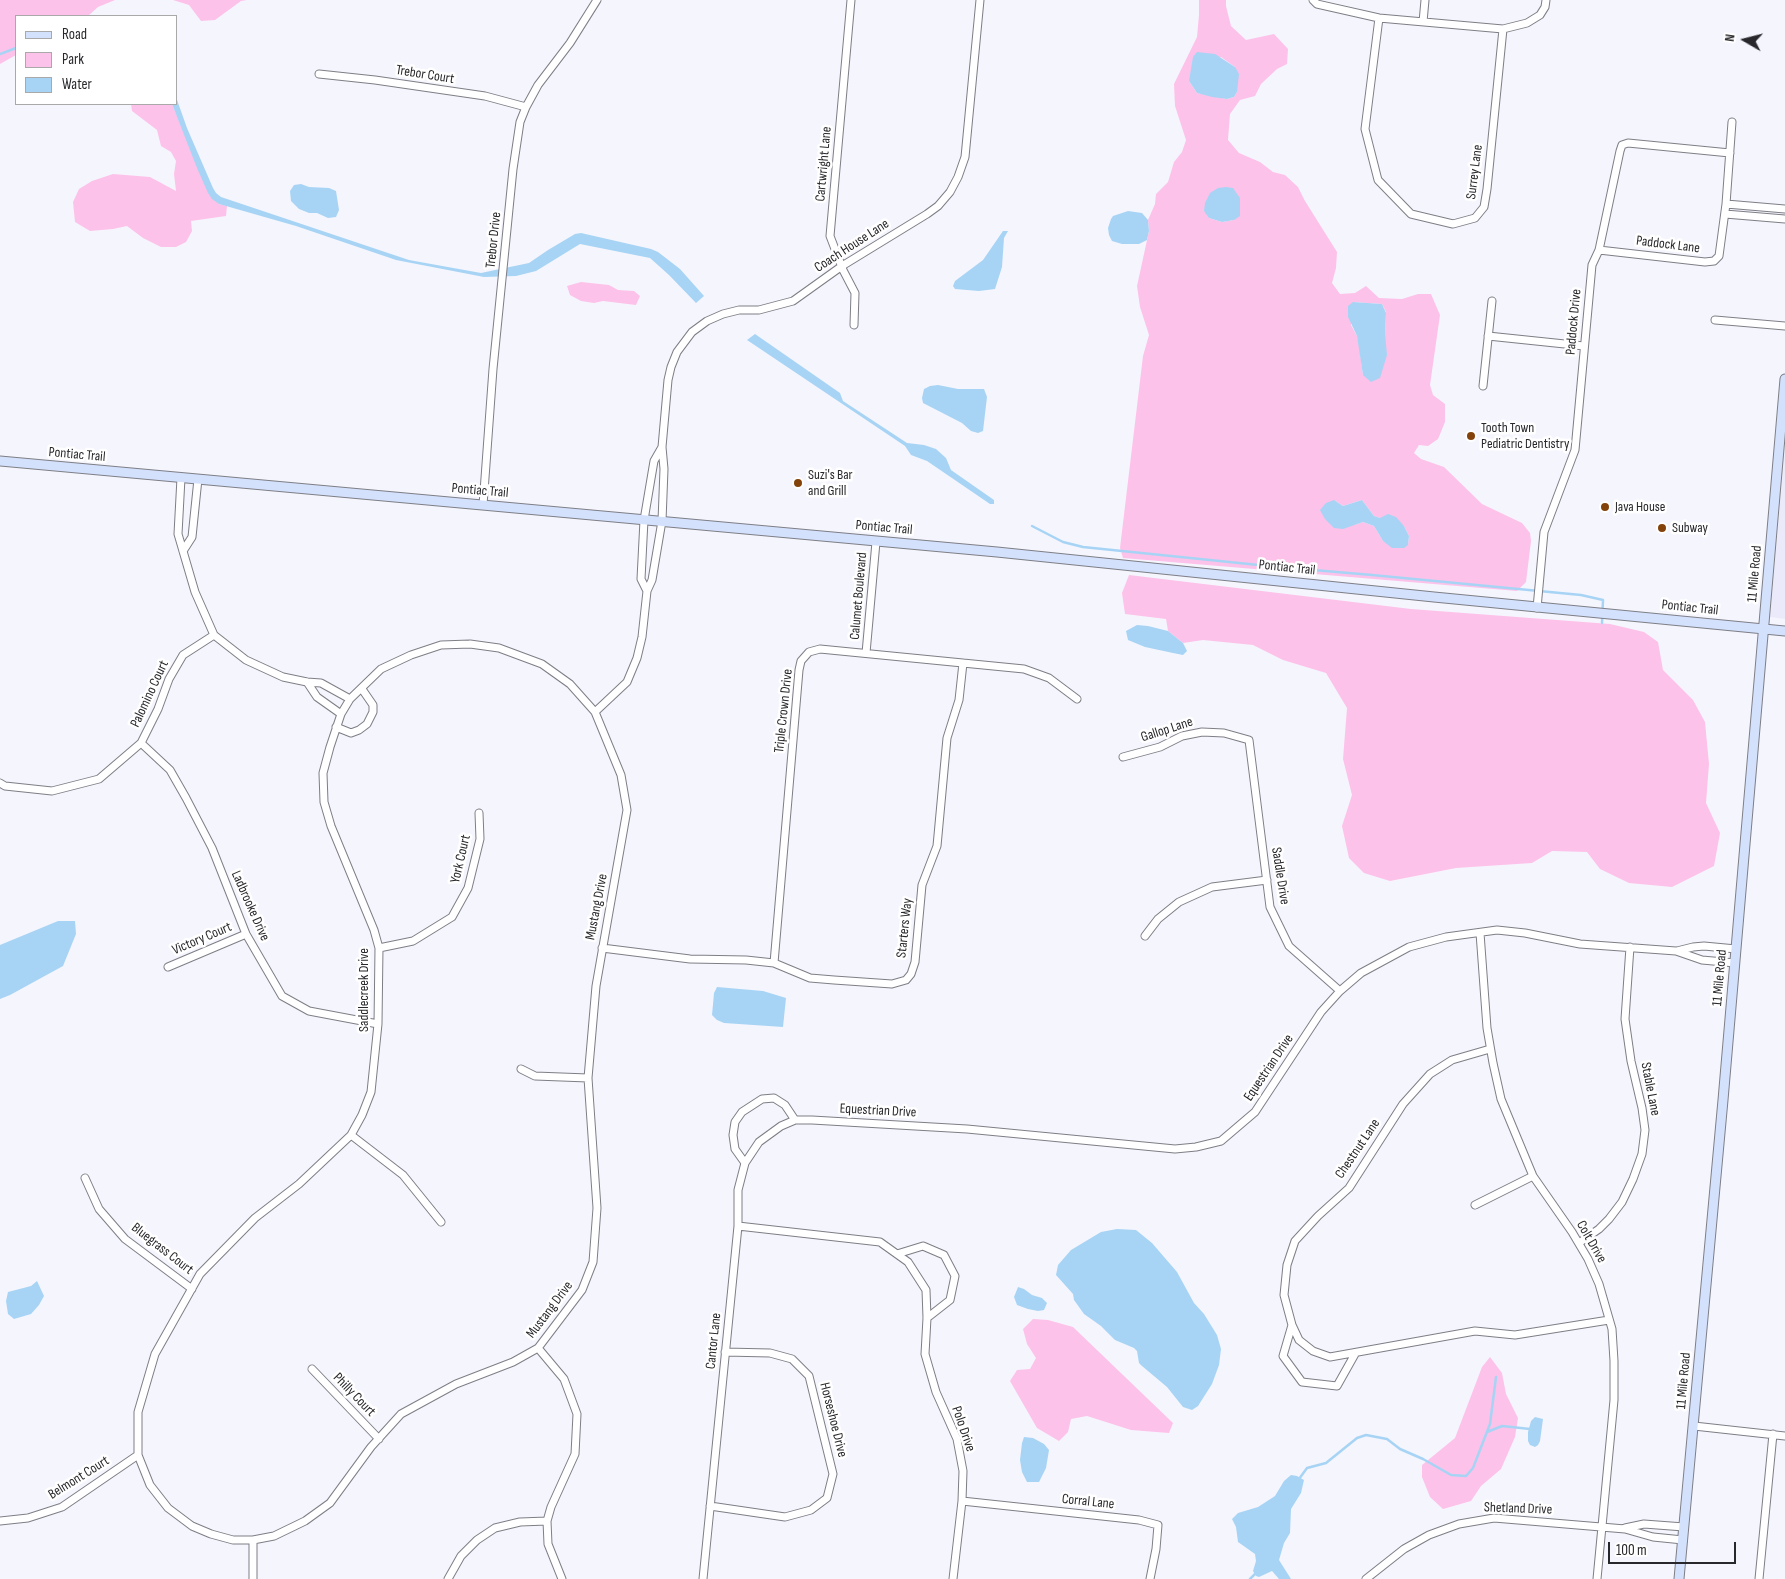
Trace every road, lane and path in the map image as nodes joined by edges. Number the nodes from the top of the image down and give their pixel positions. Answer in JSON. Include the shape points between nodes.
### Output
{"nodes":[{"id":1,"x":597,"y":0,"type":"edge"},
{"id":2,"x":851,"y":0,"type":"edge"},
{"id":3,"x":980,"y":0,"type":"edge"},
{"id":4,"x":1313,"y":0,"type":"edge"},
{"id":5,"x":1425,"y":0,"type":"edge"},
{"id":6,"x":1546,"y":0,"type":"edge"},
{"id":7,"x":1379,"y":18,"type":"junction"},
{"id":8,"x":1423,"y":22,"type":"junction"},
{"id":9,"x":1503,"y":29,"type":"junction"},
{"id":10,"x":319,"y":74,"type":"dead end"},
{"id":11,"x":526,"y":107,"type":"junction"},
{"id":12,"x":1732,"y":122,"type":"dead end"},
{"id":13,"x":1730,"y":153,"type":"junction"},
{"id":14,"x":1726,"y":204,"type":"junction"},
{"id":15,"x":1785,"y":209,"type":"edge"},
{"id":16,"x":1725,"y":214,"type":"junction"},
{"id":17,"x":1785,"y":219,"type":"edge"},
{"id":18,"x":1599,"y":250,"type":"junction"},
{"id":19,"x":842,"y":266,"type":"junction"},
{"id":20,"x":1492,"y":301,"type":"dead end"},
{"id":21,"x":1715,"y":320,"type":"dead end"},
{"id":22,"x":854,"y":325,"type":"dead end"},
{"id":23,"x":1785,"y":326,"type":"edge"},
{"id":24,"x":1488,"y":336,"type":"junction"},
{"id":25,"x":1584,"y":346,"type":"junction"},
{"id":26,"x":1785,"y":379,"type":"edge"},
{"id":27,"x":1482,"y":386,"type":"dead end"},
{"id":28,"x":662,"y":447,"type":"junction"},
{"id":29,"x":0,"y":461,"type":"edge"},
{"id":30,"x":181,"y":478,"type":"junction"},
{"id":31,"x":198,"y":479,"type":"junction"},
{"id":32,"x":483,"y":505,"type":"junction"},
{"id":33,"x":644,"y":520,"type":"junction"},
{"id":34,"x":662,"y":521,"type":"junction"},
{"id":35,"x":876,"y":542,"type":"junction"},
{"id":36,"x":183,"y":552,"type":"junction"},
{"id":37,"x":646,"y":591,"type":"junction"},
{"id":38,"x":1537,"y":608,"type":"junction"},
{"id":39,"x":1764,"y":629,"type":"junction"},
{"id":40,"x":1785,"y":630,"type":"edge"},
{"id":41,"x":214,"y":635,"type":"junction"},
{"id":42,"x":866,"y":653,"type":"junction"},
{"id":43,"x":963,"y":663,"type":"junction"},
{"id":44,"x":307,"y":682,"type":"junction"},
{"id":45,"x":362,"y":689,"type":"junction"},
{"id":46,"x":350,"y":699,"type":"junction"},
{"id":47,"x":1077,"y":699,"type":"dead end"},
{"id":48,"x":595,"y":712,"type":"junction"},
{"id":49,"x":341,"y":714,"type":"junction"},
{"id":50,"x":336,"y":727,"type":"junction"},
{"id":51,"x":1249,"y":740,"type":"joint"},
{"id":52,"x":141,"y":742,"type":"junction"},
{"id":53,"x":1123,"y":757,"type":"dead end"},
{"id":54,"x":0,"y":783,"type":"edge"},
{"id":55,"x":479,"y":813,"type":"dead end"},
{"id":56,"x":1267,"y":880,"type":"junction"},
{"id":57,"x":1480,"y":932,"type":"junction"},
{"id":58,"x":246,"y":934,"type":"junction"},
{"id":59,"x":1145,"y":936,"type":"dead end"},
{"id":60,"x":1630,"y":947,"type":"junction"},
{"id":61,"x":379,"y":948,"type":"junction"},
{"id":62,"x":602,"y":948,"type":"junction"},
{"id":63,"x":1736,"y":949,"type":"junction"},
{"id":64,"x":1676,"y":951,"type":"junction"},
{"id":65,"x":774,"y":963,"type":"junction"},
{"id":66,"x":1735,"y":963,"type":"junction"},
{"id":67,"x":168,"y":967,"type":"dead end"},
{"id":68,"x":1340,"y":991,"type":"junction"},
{"id":69,"x":378,"y":1024,"type":"junction"},
{"id":70,"x":1490,"y":1049,"type":"junction"},
{"id":71,"x":521,"y":1069,"type":"dead end"},
{"id":72,"x":588,"y":1078,"type":"junction"},
{"id":73,"x":795,"y":1120,"type":"junction"},
{"id":74,"x":351,"y":1135,"type":"junction"},
{"id":75,"x":745,"y":1163,"type":"junction"},
{"id":76,"x":1533,"y":1176,"type":"junction"},
{"id":77,"x":86,"y":1178,"type":"dead end"},
{"id":78,"x":1475,"y":1205,"type":"dead end"},
{"id":79,"x":255,"y":1218,"type":"joint"},
{"id":80,"x":441,"y":1222,"type":"dead end"},
{"id":81,"x":738,"y":1226,"type":"junction"},
{"id":82,"x":1579,"y":1243,"type":"junction"},
{"id":83,"x":897,"y":1254,"type":"junction"},
{"id":84,"x":192,"y":1289,"type":"junction"},
{"id":85,"x":928,"y":1318,"type":"junction"},
{"id":86,"x":1609,"y":1320,"type":"junction"},
{"id":87,"x":1292,"y":1325,"type":"junction"},
{"id":88,"x":538,"y":1348,"type":"junction"},
{"id":89,"x":725,"y":1352,"type":"junction"},
{"id":90,"x":1355,"y":1354,"type":"junction"},
{"id":91,"x":312,"y":1369,"type":"dead end"},
{"id":92,"x":1694,"y":1426,"type":"junction"},
{"id":93,"x":1773,"y":1434,"type":"junction"},
{"id":94,"x":1785,"y":1436,"type":"edge"},
{"id":95,"x":379,"y":1439,"type":"junction"},
{"id":96,"x":138,"y":1456,"type":"junction"},
{"id":97,"x":962,"y":1501,"type":"junction"},
{"id":98,"x":710,"y":1506,"type":"junction"},
{"id":99,"x":0,"y":1521,"type":"edge"},
{"id":100,"x":547,"y":1521,"type":"junction"},
{"id":101,"x":1602,"y":1526,"type":"junction"},
{"id":102,"x":1684,"y":1527,"type":"junction"},
{"id":103,"x":1625,"y":1528,"type":"junction"},
{"id":104,"x":253,"y":1540,"type":"junction"},
{"id":105,"x":1683,"y":1540,"type":"junction"},
{"id":106,"x":253,"y":1579,"type":"edge"},
{"id":107,"x":448,"y":1579,"type":"edge"},
{"id":108,"x":562,"y":1579,"type":"edge"},
{"id":109,"x":702,"y":1579,"type":"edge"},
{"id":110,"x":953,"y":1579,"type":"edge"},
{"id":111,"x":1150,"y":1579,"type":"edge"},
{"id":112,"x":1366,"y":1579,"type":"edge"},
{"id":113,"x":1597,"y":1579,"type":"edge"},
{"id":114,"x":1679,"y":1579,"type":"edge"},
{"id":115,"x":1759,"y":1579,"type":"edge"}],
"edges":[{"from":1,"to":11,"type":"street","name":"Trebor Drive"},
{"from":2,"to":19,"type":"street","name":"Cartwright Lane","via":[[830,236]]},
{"from":3,"to":19,"type":"street","name":"Coach House Lane","via":[[964,157],[954,184],[938,206]]},
{"from":4,"to":7,"type":"street","via":[[1317,4]]},
{"from":5,"to":8,"type":"street"},
{"from":6,"to":9,"type":"street","via":[[1540,15]]},
{"from":7,"to":8,"type":"street"},
{"from":7,"to":9,"type":"street","name":"Surrey Lane","via":[[1365,129],[1378,180],[1411,214],[1453,224],[1475,218],[1484,207]]},
{"from":8,"to":9,"type":"street"},
{"from":10,"to":11,"type":"street","name":"Trebor Court","via":[[485,96]]},
{"from":11,"to":32,"type":"street","name":"Trebor Drive","via":[[520,122],[504,261]]},
{"from":12,"to":13,"type":"street","name":"Paddock Lane"},
{"from":13,"to":14,"type":"street","name":"Paddock Lane"},
{"from":13,"to":18,"type":"street","name":"Paddock Drive","via":[[1628,142],[1622,145]]},
{"from":14,"to":15,"type":"street"},
{"from":14,"to":16,"type":"street","name":"Paddock Lane"},
{"from":16,"to":17,"type":"street"},
{"from":16,"to":18,"type":"street","name":"Paddock Lane","via":[[1719,256],[1714,261]]},
{"from":18,"to":25,"type":"street","name":"Paddock Drive","via":[[1592,265]]},
{"from":19,"to":22,"type":"street","name":"Cartwright Lane","via":[[855,293]]},
{"from":19,"to":28,"type":"street","name":"Coach House Lane","via":[[793,301],[759,310],[723,314],[692,332],[677,352],[671,367]]},
{"from":20,"to":24,"type":"street"},
{"from":21,"to":23,"type":"street"},
{"from":24,"to":25,"type":"street"},
{"from":24,"to":27,"type":"street"},
{"from":25,"to":38,"type":"street","name":"Paddock Drive","via":[[1575,450],[1544,532]]},
{"from":26,"to":39,"type":"main road","name":"11 Mile Road"},
{"from":28,"to":33,"type":"street","name":"Coach House Lane","via":[[654,461]]},
{"from":28,"to":34,"type":"street","name":"Coach House Lane"},
{"from":29,"to":30,"type":"main road","name":"Pontiac Trail"},
{"from":30,"to":31,"type":"main road","name":"Pontiac Trail"},
{"from":30,"to":36,"type":"street","via":[[178,534]]},
{"from":31,"to":32,"type":"main road","name":"Pontiac Trail"},
{"from":31,"to":36,"type":"street","via":[[192,537]]},
{"from":32,"to":33,"type":"main road","name":"Pontiac Trail"},
{"from":33,"to":34,"type":"main road","name":"Pontiac Trail"},
{"from":33,"to":37,"type":"street","name":"Coach House Lane","via":[[641,579]]},
{"from":34,"to":35,"type":"main road","name":"Pontiac Trail"},
{"from":34,"to":37,"type":"street","name":"Coach House Lane","via":[[652,580]]},
{"from":35,"to":38,"type":"main road","name":"Pontiac Trail"},
{"from":35,"to":42,"type":"street","name":"Calumet Boulevard"},
{"from":36,"to":41,"type":"street","via":[[195,592]]},
{"from":37,"to":48,"type":"street","via":[[642,637],[627,682]]},
{"from":38,"to":39,"type":"main road","name":"Pontiac Trail"},
{"from":39,"to":40,"type":"main road","name":"Pontiac Trail"},
{"from":39,"to":63,"type":"main road","name":"11 Mile Road"},
{"from":41,"to":44,"type":"street","via":[[246,660],[283,677]]},
{"from":41,"to":52,"type":"street","name":"Palomino Court","via":[[183,655]]},
{"from":42,"to":43,"type":"street","name":"Triple Crown Drive"},
{"from":42,"to":65,"type":"street","name":"Triple Crown Drive","via":[[814,649],[802,661],[799,670]]},
{"from":43,"to":47,"type":"street","name":"Triple Crown Drive","via":[[1037,672]]},
{"from":43,"to":65,"type":"street","name":"Starters Way","via":[[960,700],[947,738],[937,846],[922,884],[915,962],[911,974],[906,980],[892,984],[834,980],[810,978]]},
{"from":44,"to":46,"type":"street","via":[[321,683]]},
{"from":44,"to":49,"type":"street","via":[[317,697]]},
{"from":45,"to":46,"type":"street","name":"Mustang Drive"},
{"from":45,"to":48,"type":"street","name":"Mustang Drive","via":[[381,669],[411,655],[441,645],[470,644],[499,648],[542,664],[570,684]]},
{"from":45,"to":50,"type":"street","via":[[373,705],[367,724],[351,733]]},
{"from":46,"to":49,"type":"street","name":"Saddlecreek Drive"},
{"from":48,"to":62,"type":"street","name":"Mustang Drive","via":[[621,774],[627,810]]},
{"from":49,"to":50,"type":"street","name":"Saddlecreek Drive"},
{"from":50,"to":61,"type":"street","name":"Saddlecreek Drive","via":[[323,773],[324,802],[330,826]]},
{"from":51,"to":53,"type":"street","name":"Gallop Lane","via":[[1202,732],[1182,736],[1160,748]]},
{"from":51,"to":56,"type":"street","name":"Saddle Drive"},
{"from":52,"to":54,"type":"street","name":"Palomino Court","via":[[99,779],[52,791]]},
{"from":52,"to":58,"type":"street","name":"Ladbrooke Drive","via":[[170,770],[186,798],[212,848]]},
{"from":55,"to":61,"type":"street","name":"York Court","via":[[480,839],[468,888],[452,916],[413,941]]},
{"from":56,"to":59,"type":"street","via":[[1212,887],[1187,898],[1158,919]]},
{"from":56,"to":68,"type":"street","name":"Saddle Drive","via":[[1270,906],[1290,946]]},
{"from":57,"to":60,"type":"street","name":"Equestrian Drive","via":[[1497,930],[1580,944]]},
{"from":57,"to":68,"type":"street","name":"Equestrian Drive","via":[[1409,947],[1361,973]]},
{"from":57,"to":70,"type":"street","name":"Colt Drive"},
{"from":58,"to":67,"type":"street","name":"Victory Court"},
{"from":58,"to":69,"type":"street","name":"Ladbrooke Drive","via":[[282,996],[309,1011]]},
{"from":60,"to":64,"type":"street","name":"Equestrian Drive"},
{"from":60,"to":82,"type":"street","name":"Stable Lane","via":[[1625,1020],[1645,1130],[1642,1154],[1622,1202],[1599,1229]]},
{"from":61,"to":69,"type":"street","name":"Saddlecreek Drive"},
{"from":62,"to":65,"type":"street","name":"Starters Way","via":[[690,959]]},
{"from":62,"to":72,"type":"street","name":"Mustang Drive"},
{"from":63,"to":64,"type":"street","name":"Equestrian Drive","via":[[1699,946]]},
{"from":63,"to":66,"type":"main road","name":"11 Mile Road"},
{"from":64,"to":66,"type":"street","name":"Equestrian Drive","via":[[1702,960]]},
{"from":66,"to":92,"type":"main road","name":"11 Mile Road"},
{"from":68,"to":73,"type":"street","name":"Equestrian Drive","via":[[1321,1012],[1255,1112],[1221,1142],[1174,1149],[967,1129]]},
{"from":69,"to":74,"type":"street","name":"Saddlecreek Drive","via":[[371,1092]]},
{"from":70,"to":76,"type":"street","name":"Colt Drive","via":[[1501,1099]]},
{"from":70,"to":87,"type":"street","name":"Chestnut Lane","via":[[1452,1060],[1430,1074],[1403,1104],[1349,1188],[1295,1241],[1287,1265],[1284,1296]]},
{"from":71,"to":72,"type":"street","via":[[535,1076]]},
{"from":72,"to":88,"type":"street","name":"Mustang Drive","via":[[597,1208],[593,1262],[582,1290]]},
{"from":73,"to":75,"type":"street","via":[[759,1142]]},
{"from":73,"to":75,"type":"street","via":[[785,1105],[774,1098],[762,1098],[742,1112],[735,1122],[733,1135],[735,1150]]},
{"from":74,"to":79,"type":"street","name":"Saddlecreek Drive","via":[[299,1184]]},
{"from":74,"to":80,"type":"street","via":[[403,1175]]},
{"from":75,"to":81,"type":"street","name":"Cantor Lane","via":[[738,1190]]},
{"from":76,"to":78,"type":"street"},
{"from":76,"to":82,"type":"street","name":"Colt Drive"},
{"from":77,"to":84,"type":"street","name":"Bluegrass Court","via":[[99,1209],[126,1239]]},
{"from":79,"to":84,"type":"street","name":"Mustang Drive","via":[[200,1274]]},
{"from":81,"to":83,"type":"street","name":"Polo Drive","via":[[880,1242]]},
{"from":81,"to":89,"type":"street","name":"Cantor Lane"},
{"from":82,"to":86,"type":"street","name":"Colt Drive","via":[[1599,1284]]},
{"from":83,"to":85,"type":"street","name":"Polo Drive","via":[[908,1262],[926,1290]]},
{"from":83,"to":85,"type":"street","via":[[923,1246],[944,1255],[955,1276],[950,1300]]},
{"from":84,"to":96,"type":"street","name":"Mustang Drive","via":[[155,1354],[138,1412]]},
{"from":85,"to":97,"type":"street","name":"Polo Drive","via":[[925,1354],[936,1392],[957,1439],[963,1471]]},
{"from":86,"to":90,"type":"street","name":"Chestnut Lane","via":[[1515,1336],[1475,1332]]},
{"from":86,"to":101,"type":"street","name":"Colt Drive","via":[[1614,1400]]},
{"from":87,"to":90,"type":"street","name":"Chestnut Lane","via":[[1299,1340],[1313,1351],[1330,1358]]},
{"from":87,"to":90,"type":"street","via":[[1283,1356],[1302,1382],[1337,1386]]},
{"from":88,"to":95,"type":"street","name":"Mustang Drive","via":[[513,1362],[456,1384],[401,1414]]},
{"from":88,"to":100,"type":"street","via":[[564,1379],[577,1414],[575,1454],[550,1507]]},
{"from":89,"to":98,"type":"street","name":"Cantor Lane"},
{"from":89,"to":98,"type":"street","name":"Horseshoe Drive","via":[[770,1353],[792,1359],[809,1376],[833,1474],[827,1498],[811,1510],[785,1517]]},
{"from":91,"to":95,"type":"street","name":"Philly Court"},
{"from":92,"to":93,"type":"street"},
{"from":92,"to":102,"type":"main road","name":"11 Mile Road"},
{"from":93,"to":94,"type":"street"},
{"from":93,"to":115,"type":"street"},
{"from":95,"to":104,"type":"street","name":"Mustang Drive","via":[[330,1503],[305,1522],[274,1536]]},
{"from":96,"to":99,"type":"street","name":"Belmont Court","via":[[62,1506],[28,1518]]},
{"from":96,"to":104,"type":"street","name":"Mustang Drive","via":[[150,1485],[168,1508],[192,1526],[233,1540]]},
{"from":97,"to":110,"type":"street","name":"Polo Drive"},
{"from":97,"to":111,"type":"street","name":"Corral Lane","via":[[1139,1520],[1158,1525]]},
{"from":98,"to":109,"type":"street","name":"Cantor Lane"},
{"from":100,"to":107,"type":"street","via":[[520,1522],[495,1528],[461,1556]]},
{"from":100,"to":108,"type":"street","via":[[548,1544]]},
{"from":101,"to":103,"type":"street","name":"Shetland Drive"},
{"from":101,"to":112,"type":"street","name":"Shetland Drive","via":[[1494,1518],[1459,1524],[1404,1549]]},
{"from":101,"to":113,"type":"street","name":"Colt Drive"},
{"from":102,"to":103,"type":"street","name":"Shetland Drive","via":[[1644,1524]]},
{"from":102,"to":105,"type":"main road","name":"11 Mile Road"},
{"from":103,"to":105,"type":"street","name":"Shetland Drive","via":[[1653,1537]]},
{"from":104,"to":106,"type":"street"},
{"from":105,"to":114,"type":"main road","name":"11 Mile Road"}]}
